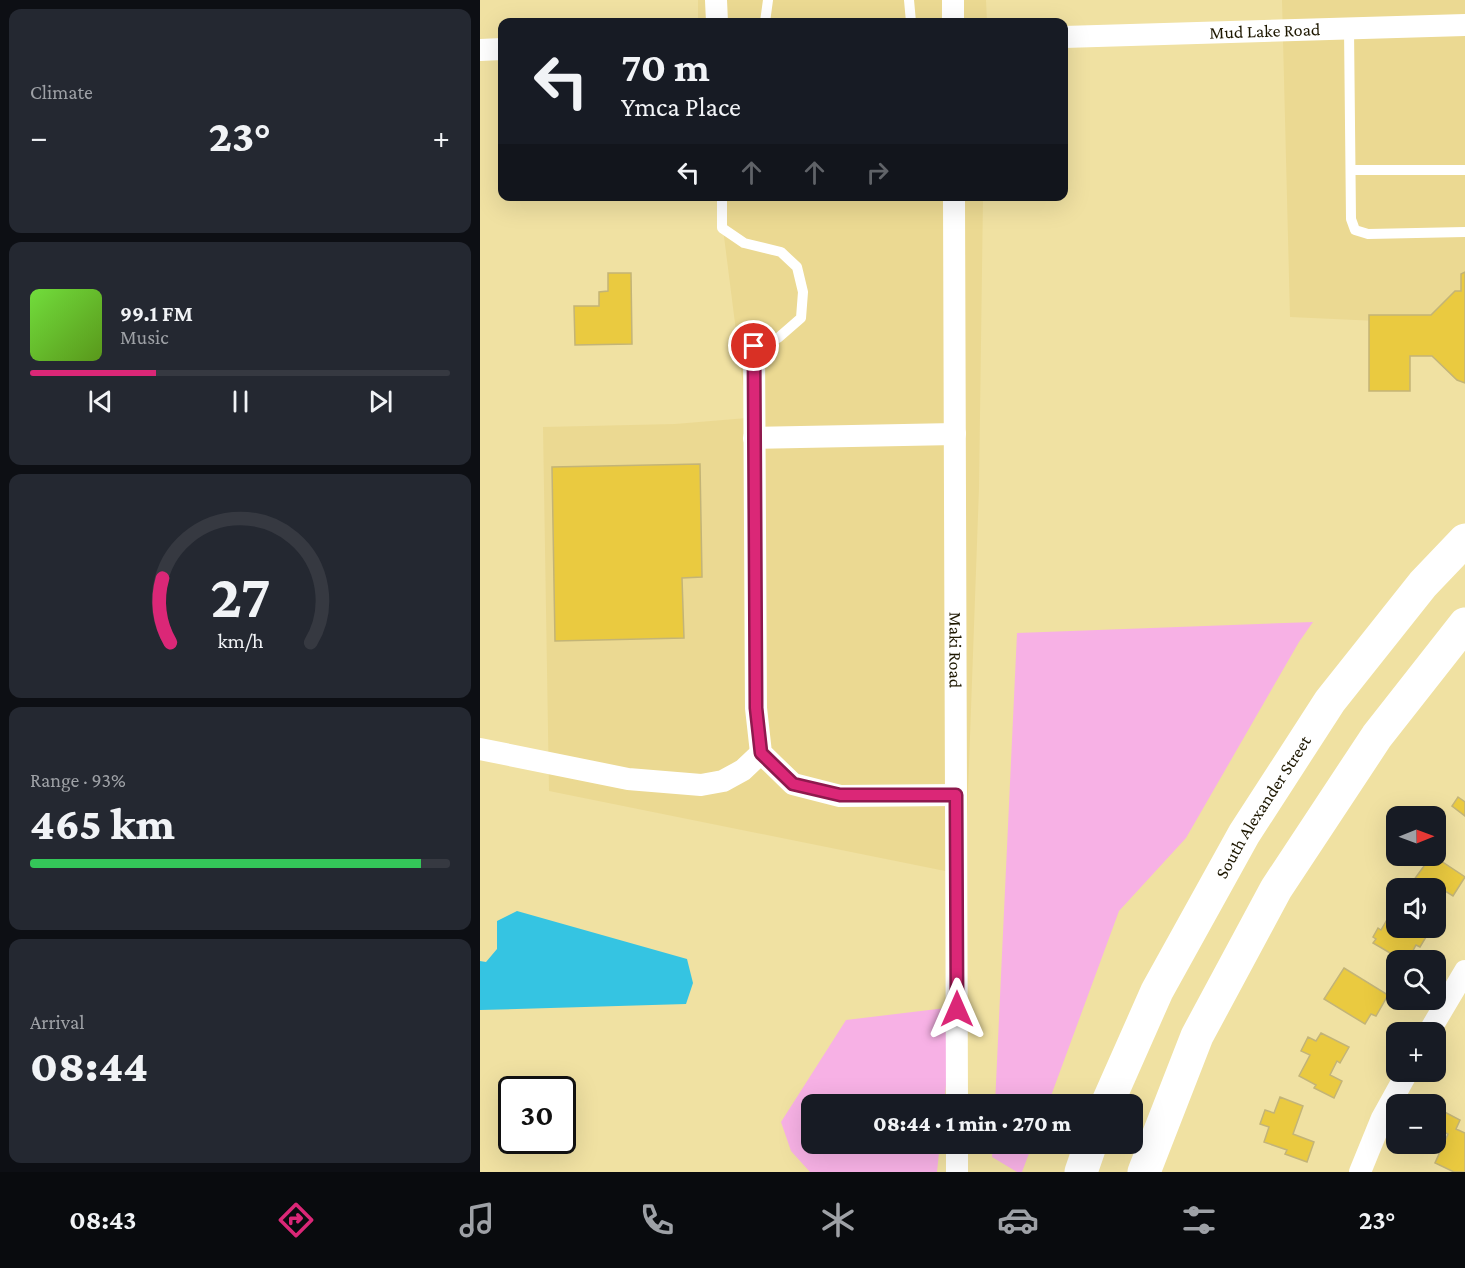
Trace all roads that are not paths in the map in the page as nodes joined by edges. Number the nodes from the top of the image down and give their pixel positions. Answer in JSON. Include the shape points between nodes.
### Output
{"nodes":[{"id":1,"x":716,"y":0,"type":"edge"},
{"id":2,"x":768,"y":0,"type":"edge"},
{"id":3,"x":909,"y":0,"type":"edge"},
{"id":4,"x":953,"y":0,"type":"edge"},
{"id":5,"x":717,"y":18,"type":"edge"},
{"id":6,"x":766,"y":18,"type":"edge"},
{"id":7,"x":911,"y":18,"type":"edge"},
{"id":8,"x":953,"y":18,"type":"edge"},
{"id":9,"x":1465,"y":26,"type":"edge"},
{"id":10,"x":1349,"y":29,"type":"junction"},
{"id":11,"x":1068,"y":37,"type":"edge"},
{"id":12,"x":498,"y":49,"type":"edge"},
{"id":13,"x":480,"y":50,"type":"edge"},
{"id":14,"x":1351,"y":170,"type":"junction"},
{"id":15,"x":1465,"y":170,"type":"edge"},
{"id":16,"x":722,"y":201,"type":"edge"},
{"id":17,"x":954,"y":201,"type":"edge"},
{"id":18,"x":1465,"y":232,"type":"edge"},
{"id":19,"x":754,"y":346,"type":"joint"},
{"id":20,"x":955,"y":434,"type":"junction"},
{"id":21,"x":754,"y":438,"type":"junction"},
{"id":22,"x":1465,"y":540,"type":"edge"},
{"id":23,"x":1465,"y":624,"type":"edge"},
{"id":24,"x":480,"y":749,"type":"edge"},
{"id":25,"x":761,"y":753,"type":"junction"},
{"id":26,"x":956,"y":795,"type":"junction"},
{"id":27,"x":1465,"y":971,"type":"edge"},
{"id":28,"x":1434,"y":1022,"type":"edge"},
{"id":29,"x":1402,"y":1082,"type":"edge"},
{"id":30,"x":957,"y":1094,"type":"edge"},
{"id":31,"x":1111,"y":1094,"type":"edge"},
{"id":32,"x":957,"y":1154,"type":"edge"},
{"id":33,"x":1087,"y":1154,"type":"edge"},
{"id":34,"x":957,"y":1172,"type":"edge"},
{"id":35,"x":1081,"y":1172,"type":"edge"},
{"id":36,"x":1144,"y":1172,"type":"edge"},
{"id":37,"x":1360,"y":1172,"type":"edge"}],
"edges":[{"from":1,"to":5,"type":"street"},
{"from":2,"to":6,"type":"lane"},
{"from":3,"to":7,"type":"lane"},
{"from":4,"to":8,"type":"street"},
{"from":9,"to":10,"type":"street","name":"Mud Lake Road"},
{"from":10,"to":11,"type":"street","name":"Mud Lake Road"},
{"from":10,"to":14,"type":"lane"},
{"from":12,"to":13,"type":"street"},
{"from":14,"to":15,"type":"lane"},
{"from":14,"to":18,"type":"lane","via":[[1351,219],[1355,230],[1368,234]]},
{"from":16,"to":19,"type":"lane","via":[[722,228],[744,243],[781,252],[797,267],[803,292],[801,318],[778,338]]},
{"from":17,"to":20,"type":"street","name":"Maki Road"},
{"from":19,"to":21,"type":"street"},
{"from":20,"to":21,"type":"street"},
{"from":20,"to":26,"type":"street","name":"Maki Road"},
{"from":21,"to":25,"type":"street","via":[[756,708]]},
{"from":22,"to":31,"type":"main road","name":"South Alexander Street","via":[[1423,584],[1330,701],[1244,834],[1157,991]]},
{"from":23,"to":36,"type":"main road","via":[[1377,736],[1276,889],[1197,1036]]},
{"from":24,"to":25,"type":"street","via":[[628,779],[701,785],[723,781]]},
{"from":25,"to":26,"type":"street","via":[[793,784],[840,795]]},
{"from":26,"to":30,"type":"street","name":"Maki Road"},
{"from":27,"to":28,"type":"street"},
{"from":29,"to":37,"type":"street"},
{"from":32,"to":34,"type":"street"},
{"from":33,"to":35,"type":"main road"}]}
